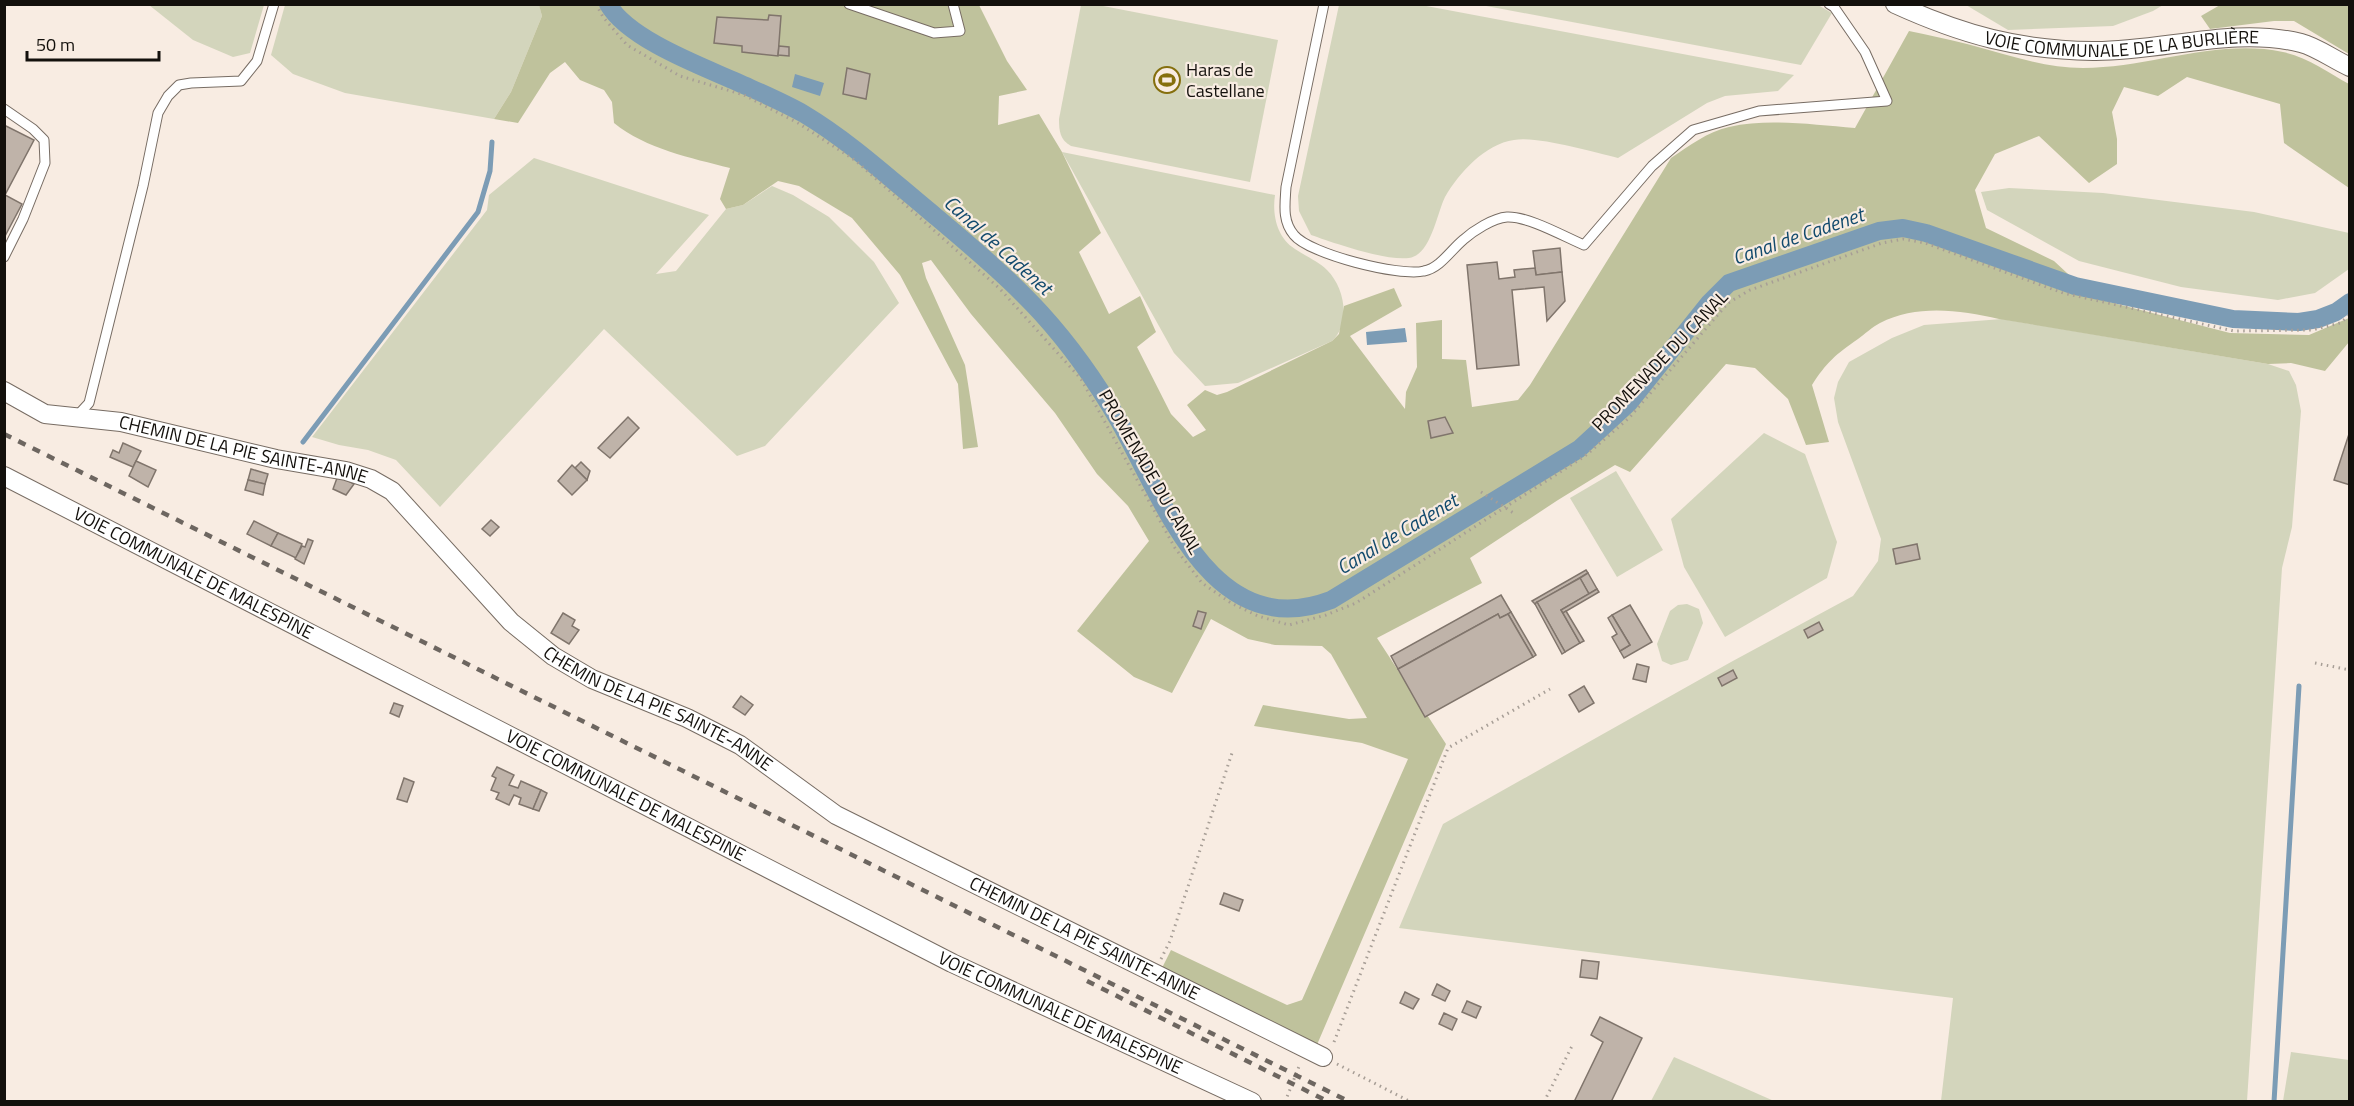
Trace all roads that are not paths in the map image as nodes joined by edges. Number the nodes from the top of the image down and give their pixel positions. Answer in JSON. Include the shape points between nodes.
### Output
{"nodes":[{"id":1,"x":274,"y":4,"type":"edge"},
{"id":2,"x":849,"y":4,"type":"edge"},
{"id":3,"x":953,"y":4,"type":"edge"},
{"id":4,"x":1324,"y":4,"type":"edge"},
{"id":5,"x":1829,"y":4,"type":"edge"},
{"id":6,"x":1895,"y":4,"type":"edge"},
{"id":7,"x":2349,"y":67,"type":"edge"},
{"id":8,"x":4,"y":110,"type":"edge"},
{"id":9,"x":4,"y":257,"type":"edge"},
{"id":10,"x":4,"y":391,"type":"edge"},
{"id":11,"x":74,"y":418,"type":"junction"},
{"id":12,"x":4,"y":476,"type":"edge"},
{"id":13,"x":1323,"y":1057,"type":"road end"},
{"id":14,"x":1252,"y":1101,"type":"edge"}],
"edges":[{"from":1,"to":11,"type":"lane","via":[[257,61],[241,81],[179,85],[158,113],[89,403]]},
{"from":2,"to":3,"type":"lane","via":[[934,33],[960,31]]},
{"from":4,"to":5,"type":"lane","via":[[1286,187],[1288,226],[1294,237],[1317,250],[1410,272],[1425,271],[1446,258],[1464,239],[1508,217],[1584,245],[1652,166],[1693,130],[1759,111],[1887,101],[1865,52]]},
{"from":6,"to":7,"type":"street","name":"VOIE COMMUNALE DE LA BURLIÈRE","via":[[1942,26],[2041,50],[2136,50],[2229,38],[2264,38],[2302,43]]},
{"from":8,"to":9,"type":"lane","via":[[44,140],[45,163]]},
{"from":10,"to":11,"type":"street","name":"CHEMIN DE LA PIE SAINTE-ANNE","via":[[45,414]]},
{"from":11,"to":13,"type":"street","name":"CHEMIN DE LA PIE SAINTE-ANNE","via":[[121,422],[370,479],[392,491],[511,622],[553,656],[592,679],[687,718],[740,745],[836,815]]},
{"from":12,"to":14,"type":"street","name":"VOIE COMMUNALE DE MALESPINE","via":[[952,963]]}]}
